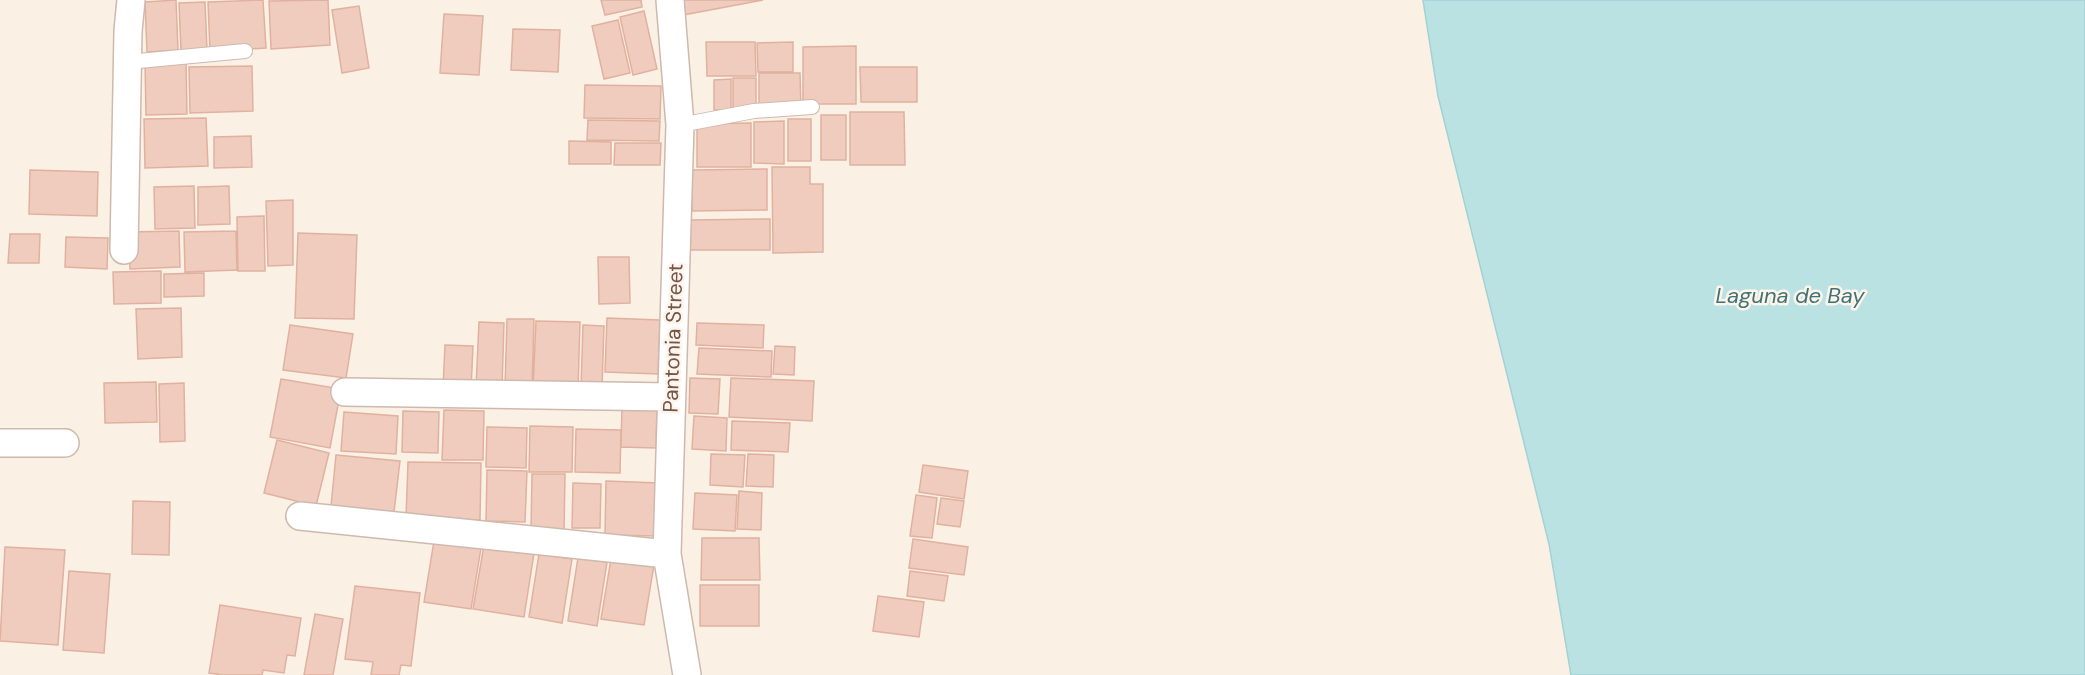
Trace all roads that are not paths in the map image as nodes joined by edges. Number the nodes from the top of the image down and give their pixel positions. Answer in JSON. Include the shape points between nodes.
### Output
{"nodes":[{"id":1,"x":131,"y":0,"type":"edge"},
{"id":2,"x":670,"y":0,"type":"edge"},
{"id":3,"x":245,"y":51,"type":"dead end"},
{"id":4,"x":128,"y":62,"type":"junction"},
{"id":5,"x":812,"y":107,"type":"dead end"},
{"id":6,"x":680,"y":125,"type":"junction"},
{"id":7,"x":124,"y":250,"type":"dead end"},
{"id":8,"x":345,"y":392,"type":"dead end"},
{"id":9,"x":670,"y":397,"type":"junction"},
{"id":10,"x":0,"y":443,"type":"edge"},
{"id":11,"x":65,"y":443,"type":"dead end"},
{"id":12,"x":300,"y":516,"type":"dead end"},
{"id":13,"x":667,"y":554,"type":"junction"},
{"id":14,"x":687,"y":675,"type":"edge"}],
"edges":[{"from":1,"to":4,"type":"street"},
{"from":2,"to":6,"type":"street","name":"Pantonia Street"},
{"from":3,"to":4,"type":"lane"},
{"from":4,"to":7,"type":"street"},
{"from":5,"to":6,"type":"lane","via":[[754,111]]},
{"from":6,"to":9,"type":"street","name":"Pantonia Street"},
{"from":8,"to":9,"type":"street"},
{"from":9,"to":13,"type":"street","name":"Pantonia Street"},
{"from":10,"to":11,"type":"street"},
{"from":12,"to":13,"type":"street"},
{"from":13,"to":14,"type":"street","name":"Pantonia Street"}]}
